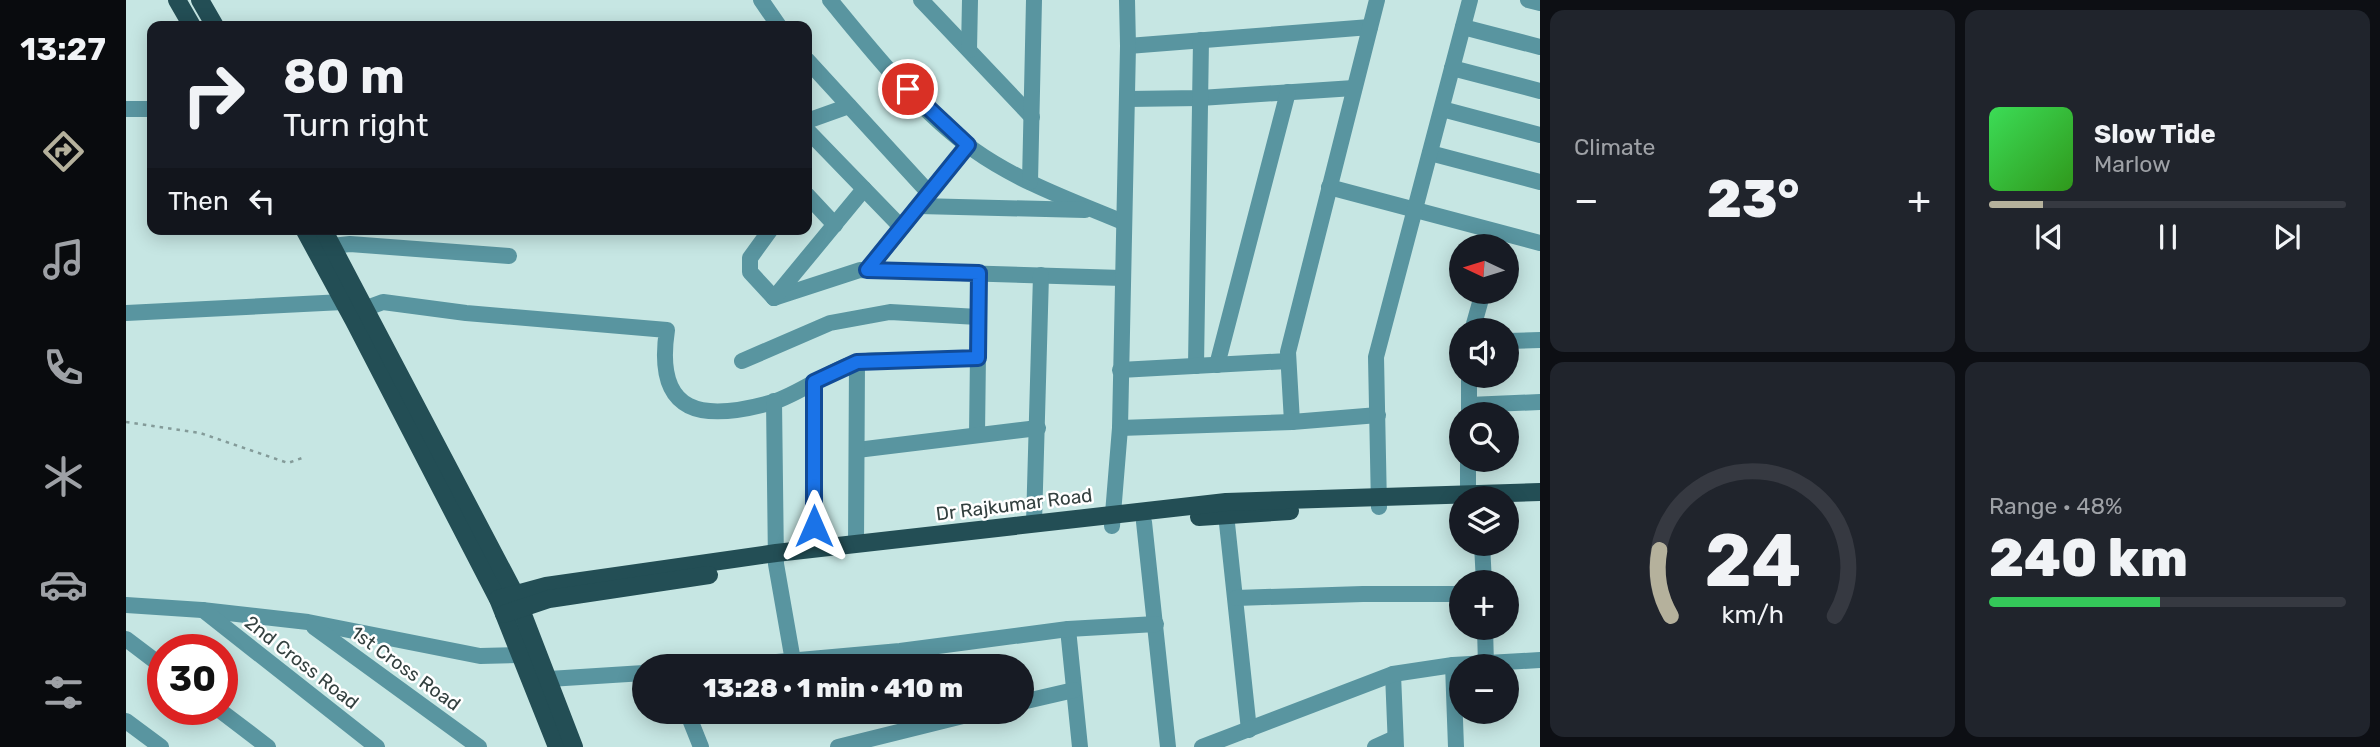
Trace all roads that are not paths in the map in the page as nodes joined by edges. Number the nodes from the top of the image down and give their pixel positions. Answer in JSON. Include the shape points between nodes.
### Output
{"nodes":[{"id":1,"x":177,"y":0,"type":"edge"},
{"id":2,"x":200,"y":0,"type":"edge"},
{"id":3,"x":761,"y":0,"type":"edge"},
{"id":4,"x":830,"y":0,"type":"edge"},
{"id":5,"x":921,"y":0,"type":"edge"},
{"id":6,"x":970,"y":0,"type":"edge"},
{"id":7,"x":1034,"y":0,"type":"edge"},
{"id":8,"x":1127,"y":0,"type":"edge"},
{"id":9,"x":1377,"y":0,"type":"edge"},
{"id":10,"x":1470,"y":0,"type":"edge"},
{"id":11,"x":1528,"y":0,"type":"edge"},
{"id":12,"x":1540,"y":3,"type":"edge"},
{"id":13,"x":189,"y":21,"type":"edge"},
{"id":14,"x":212,"y":21,"type":"edge"},
{"id":15,"x":776,"y":21,"type":"edge"},
{"id":16,"x":1370,"y":27,"type":"junction"},
{"id":17,"x":1463,"y":27,"type":"junction"},
{"id":18,"x":1201,"y":40,"type":"junction"},
{"id":19,"x":1128,"y":46,"type":"junction"},
{"id":20,"x":1540,"y":47,"type":"edge"},
{"id":21,"x":969,"y":50,"type":"junction"},
{"id":22,"x":812,"y":65,"type":"edge"},
{"id":23,"x":1452,"y":68,"type":"junction"},
{"id":24,"x":1354,"y":88,"type":"junction"},
{"id":25,"x":1540,"y":91,"type":"edge"},
{"id":26,"x":1288,"y":92,"type":"junction"},
{"id":27,"x":1200,"y":98,"type":"junction"},
{"id":28,"x":1127,"y":99,"type":"junction"},
{"id":29,"x":849,"y":106,"type":"junction"},
{"id":30,"x":126,"y":109,"type":"edge"},
{"id":31,"x":147,"y":109,"type":"edge"},
{"id":32,"x":1442,"y":109,"type":"junction"},
{"id":33,"x":1032,"y":117,"type":"junction"},
{"id":34,"x":812,"y":119,"type":"edge"},
{"id":35,"x":812,"y":135,"type":"edge"},
{"id":36,"x":1540,"y":135,"type":"edge"},
{"id":37,"x":968,"y":145,"type":"junction"},
{"id":38,"x":1430,"y":153,"type":"junction"},
{"id":39,"x":1030,"y":182,"type":"junction"},
{"id":40,"x":1540,"y":182,"type":"edge"},
{"id":41,"x":1329,"y":187,"type":"junction"},
{"id":42,"x":864,"y":189,"type":"junction"},
{"id":43,"x":812,"y":200,"type":"edge"},
{"id":44,"x":924,"y":200,"type":"junction"},
{"id":45,"x":1415,"y":209,"type":"junction"},
{"id":46,"x":1095,"y":210,"type":"junction"},
{"id":47,"x":1123,"y":222,"type":"junction"},
{"id":48,"x":835,"y":225,"type":"junction"},
{"id":49,"x":902,"y":228,"type":"junction"},
{"id":50,"x":1482,"y":234,"type":"edge"},
{"id":51,"x":307,"y":235,"type":"edge"},
{"id":52,"x":326,"y":235,"type":"edge"},
{"id":53,"x":767,"y":235,"type":"edge"},
{"id":54,"x":1519,"y":242,"type":"edge"},
{"id":55,"x":1540,"y":243,"type":"edge"},
{"id":56,"x":332,"y":246,"type":"junction"},
{"id":57,"x":509,"y":256,"type":"dead end"},
{"id":58,"x":867,"y":270,"type":"junction"},
{"id":59,"x":979,"y":273,"type":"junction"},
{"id":60,"x":1041,"y":275,"type":"junction"},
{"id":61,"x":1122,"y":278,"type":"junction"},
{"id":62,"x":774,"y":299,"type":"junction"},
{"id":63,"x":343,"y":302,"type":"junction"},
{"id":64,"x":364,"y":309,"type":"junction"},
{"id":65,"x":126,"y":313,"type":"edge"},
{"id":66,"x":978,"y":317,"type":"junction"},
{"id":67,"x":1540,"y":340,"type":"edge"},
{"id":68,"x":1519,"y":341,"type":"edge"},
{"id":69,"x":978,"y":358,"type":"junction"},
{"id":70,"x":742,"y":361,"type":"dead end"},
{"id":71,"x":1288,"y":361,"type":"junction"},
{"id":72,"x":857,"y":362,"type":"junction"},
{"id":73,"x":1217,"y":365,"type":"junction"},
{"id":74,"x":1196,"y":366,"type":"junction"},
{"id":75,"x":1120,"y":370,"type":"junction"},
{"id":76,"x":814,"y":382,"type":"junction"},
{"id":77,"x":774,"y":401,"type":"junction"},
{"id":78,"x":1540,"y":402,"type":"edge"},
{"id":79,"x":1519,"y":404,"type":"edge"},
{"id":80,"x":1378,"y":415,"type":"junction"},
{"id":81,"x":1292,"y":422,"type":"junction"},
{"id":82,"x":1038,"y":428,"type":"junction"},
{"id":83,"x":1120,"y":428,"type":"junction"},
{"id":84,"x":977,"y":435,"type":"junction"},
{"id":85,"x":857,"y":450,"type":"junction"},
{"id":86,"x":1540,"y":492,"type":"edge"},
{"id":87,"x":1519,"y":494,"type":"edge"},
{"id":88,"x":1449,"y":500,"type":"edge"},
{"id":89,"x":1379,"y":502,"type":"junction"},
{"id":90,"x":1540,"y":502,"type":"edge"},
{"id":91,"x":1519,"y":503,"type":"edge"},
{"id":92,"x":1226,"y":514,"type":"junction"},
{"id":93,"x":1113,"y":520,"type":"junction"},
{"id":94,"x":1144,"y":522,"type":"junction"},
{"id":95,"x":1034,"y":523,"type":"junction"},
{"id":96,"x":856,"y":544,"type":"junction"},
{"id":97,"x":815,"y":548,"type":"junction"},
{"id":98,"x":776,"y":559,"type":"junction"},
{"id":99,"x":1449,"y":594,"type":"edge"},
{"id":100,"x":1236,"y":598,"type":"junction"},
{"id":101,"x":509,"y":604,"type":"junction"},
{"id":102,"x":126,"y":605,"type":"edge"},
{"id":103,"x":202,"y":610,"type":"junction"},
{"id":104,"x":308,"y":622,"type":"junction"},
{"id":105,"x":1156,"y":624,"type":"junction"},
{"id":106,"x":1068,"y":629,"type":"junction"},
{"id":107,"x":126,"y":639,"type":"edge"},
{"id":108,"x":792,"y":654,"type":"edge"},
{"id":109,"x":929,"y":654,"type":"edge"},
{"id":110,"x":147,"y":655,"type":"edge"},
{"id":111,"x":520,"y":655,"type":"junction"},
{"id":112,"x":1540,"y":660,"type":"edge"},
{"id":113,"x":1519,"y":662,"type":"edge"},
{"id":114,"x":1449,"y":666,"type":"edge"},
{"id":115,"x":632,"y":674,"type":"edge"},
{"id":116,"x":1392,"y":674,"type":"junction"},
{"id":117,"x":549,"y":679,"type":"junction"},
{"id":118,"x":1074,"y":690,"type":"junction"},
{"id":119,"x":1034,"y":699,"type":"edge"},
{"id":120,"x":126,"y":721,"type":"edge"},
{"id":121,"x":238,"y":724,"type":"edge"},
{"id":122,"x":692,"y":724,"type":"edge"},
{"id":123,"x":898,"y":724,"type":"edge"},
{"id":124,"x":1455,"y":724,"type":"edge"},
{"id":125,"x":1249,"y":730,"type":"junction"},
{"id":126,"x":1395,"y":742,"type":"edge"},
{"id":127,"x":161,"y":747,"type":"edge"},
{"id":128,"x":268,"y":747,"type":"edge"},
{"id":129,"x":377,"y":747,"type":"edge"},
{"id":130,"x":479,"y":747,"type":"edge"},
{"id":131,"x":557,"y":747,"type":"edge"},
{"id":132,"x":574,"y":747,"type":"edge"},
{"id":133,"x":701,"y":747,"type":"edge"},
{"id":134,"x":838,"y":747,"type":"edge"},
{"id":135,"x":1080,"y":747,"type":"edge"},
{"id":136,"x":1168,"y":747,"type":"edge"},
{"id":137,"x":1202,"y":747,"type":"edge"},
{"id":138,"x":1375,"y":747,"type":"edge"},
{"id":139,"x":1456,"y":747,"type":"edge"}],
"edges":[{"from":1,"to":13,"type":"main road"},
{"from":2,"to":14,"type":"main road"},
{"from":3,"to":15,"type":"street"},
{"from":4,"to":37,"type":"street","via":[[926,108]]},
{"from":5,"to":21,"type":"street"},
{"from":6,"to":21,"type":"street"},
{"from":7,"to":33,"type":"street"},
{"from":8,"to":19,"type":"street"},
{"from":9,"to":16,"type":"street"},
{"from":10,"to":17,"type":"street"},
{"from":11,"to":12,"type":"street"},
{"from":16,"to":18,"type":"street"},
{"from":16,"to":24,"type":"street"},
{"from":17,"to":20,"type":"street"},
{"from":17,"to":23,"type":"street"},
{"from":18,"to":19,"type":"street"},
{"from":18,"to":27,"type":"street"},
{"from":19,"to":28,"type":"street"},
{"from":21,"to":33,"type":"street"},
{"from":22,"to":29,"type":"street"},
{"from":23,"to":25,"type":"street"},
{"from":23,"to":32,"type":"street"},
{"from":24,"to":26,"type":"street"},
{"from":24,"to":41,"type":"street"},
{"from":26,"to":27,"type":"street"},
{"from":26,"to":73,"type":"street"},
{"from":27,"to":28,"type":"street"},
{"from":27,"to":74,"type":"street"},
{"from":28,"to":47,"type":"street"},
{"from":29,"to":34,"type":"street"},
{"from":29,"to":44,"type":"street"},
{"from":30,"to":31,"type":"street"},
{"from":32,"to":36,"type":"street"},
{"from":32,"to":38,"type":"street"},
{"from":33,"to":39,"type":"street"},
{"from":35,"to":42,"type":"street"},
{"from":37,"to":39,"type":"street"},
{"from":37,"to":44,"type":"street"},
{"from":38,"to":40,"type":"street"},
{"from":38,"to":45,"type":"street"},
{"from":39,"to":46,"type":"street"},
{"from":41,"to":45,"type":"street"},
{"from":41,"to":71,"type":"street"},
{"from":42,"to":48,"type":"street"},
{"from":42,"to":49,"type":"street"},
{"from":43,"to":48,"type":"street"},
{"from":44,"to":46,"type":"street"},
{"from":44,"to":49,"type":"street"},
{"from":45,"to":50,"type":"street"},
{"from":45,"to":80,"type":"street","via":[[1376,357]]},
{"from":46,"to":47,"type":"street"},
{"from":47,"to":61,"type":"street"},
{"from":48,"to":62,"type":"street"},
{"from":49,"to":58,"type":"street"},
{"from":51,"to":63,"type":"main road"},
{"from":52,"to":56,"type":"main road"},
{"from":53,"to":62,"type":"street","via":[[750,258],[750,272]]},
{"from":54,"to":55,"type":"street"},
{"from":56,"to":57,"type":"street"},
{"from":56,"to":64,"type":"main road"},
{"from":58,"to":59,"type":"street"},
{"from":58,"to":62,"type":"street"},
{"from":59,"to":60,"type":"street"},
{"from":59,"to":66,"type":"street"},
{"from":60,"to":61,"type":"street"},
{"from":60,"to":82,"type":"street"},
{"from":61,"to":75,"type":"street"},
{"from":63,"to":65,"type":"street"},
{"from":63,"to":101,"type":"main road"},
{"from":64,"to":77,"type":"street","via":[[383,302],[667,330],[665,376],[687,406],[711,411]]},
{"from":64,"to":101,"type":"main road"},
{"from":66,"to":69,"type":"street"},
{"from":66,"to":70,"type":"street","via":[[890,312],[830,323]]},
{"from":67,"to":68,"type":"street"},
{"from":69,"to":72,"type":"street"},
{"from":69,"to":84,"type":"street"},
{"from":71,"to":73,"type":"street"},
{"from":71,"to":81,"type":"street"},
{"from":72,"to":76,"type":"street"},
{"from":72,"to":85,"type":"street"},
{"from":73,"to":74,"type":"street"},
{"from":74,"to":75,"type":"street"},
{"from":75,"to":83,"type":"street"},
{"from":76,"to":77,"type":"street"},
{"from":76,"to":97,"type":"street"},
{"from":77,"to":98,"type":"street"},
{"from":78,"to":79,"type":"street"},
{"from":80,"to":81,"type":"street"},
{"from":80,"to":89,"type":"street"},
{"from":81,"to":83,"type":"street"},
{"from":82,"to":84,"type":"street"},
{"from":82,"to":95,"type":"street"},
{"from":83,"to":93,"type":"street"},
{"from":84,"to":85,"type":"street"},
{"from":85,"to":96,"type":"street"},
{"from":86,"to":87,"type":"main road","name":"Dr Rajkumar Road"},
{"from":88,"to":89,"type":"main road","name":"Dr Rajkumar Road"},
{"from":89,"to":92,"type":"main road","name":"Dr Rajkumar Road"},
{"from":89,"to":93,"type":"main road","name":"Dr Rajkumar Road","via":[[1227,502]]},
{"from":90,"to":91,"type":"main road"},
{"from":92,"to":94,"type":"main road","name":"Dr Rajkumar Road"},
{"from":92,"to":100,"type":"street"},
{"from":93,"to":94,"type":"main road","name":"Dr Rajkumar Road"},
{"from":93,"to":95,"type":"main road","name":"Dr Rajkumar Road"},
{"from":93,"to":98,"type":"main road","name":"Dr Rajkumar Road"},
{"from":94,"to":105,"type":"street"},
{"from":95,"to":96,"type":"main road","name":"Dr Rajkumar Road"},
{"from":96,"to":97,"type":"main road","name":"Dr Rajkumar Road"},
{"from":97,"to":98,"type":"main road","name":"Dr Rajkumar Road"},
{"from":98,"to":101,"type":"main road","name":"Dr Rajkumar Road"},
{"from":98,"to":108,"type":"street"},
{"from":99,"to":100,"type":"street"},
{"from":100,"to":125,"type":"street"},
{"from":101,"to":111,"type":"main road"},
{"from":101,"to":117,"type":"main road"},
{"from":102,"to":103,"type":"street"},
{"from":103,"to":104,"type":"street"},
{"from":103,"to":129,"type":"street","name":"2nd Cross Road"},
{"from":104,"to":111,"type":"street","via":[[480,656]]},
{"from":104,"to":130,"type":"street","name":"1st Cross Road"},
{"from":105,"to":106,"type":"street"},
{"from":105,"to":136,"type":"street"},
{"from":106,"to":109,"type":"street"},
{"from":106,"to":118,"type":"street"},
{"from":107,"to":110,"type":"street"},
{"from":111,"to":131,"type":"main road"},
{"from":112,"to":113,"type":"street"},
{"from":114,"to":116,"type":"street"},
{"from":115,"to":117,"type":"street"},
{"from":116,"to":125,"type":"street"},
{"from":116,"to":126,"type":"street"},
{"from":117,"to":132,"type":"main road"},
{"from":118,"to":119,"type":"street"},
{"from":118,"to":135,"type":"street"},
{"from":120,"to":127,"type":"street"},
{"from":121,"to":128,"type":"street"},
{"from":122,"to":133,"type":"street"},
{"from":123,"to":134,"type":"street"},
{"from":124,"to":139,"type":"street"},
{"from":125,"to":137,"type":"street"},
{"from":126,"to":138,"type":"street"}]}
